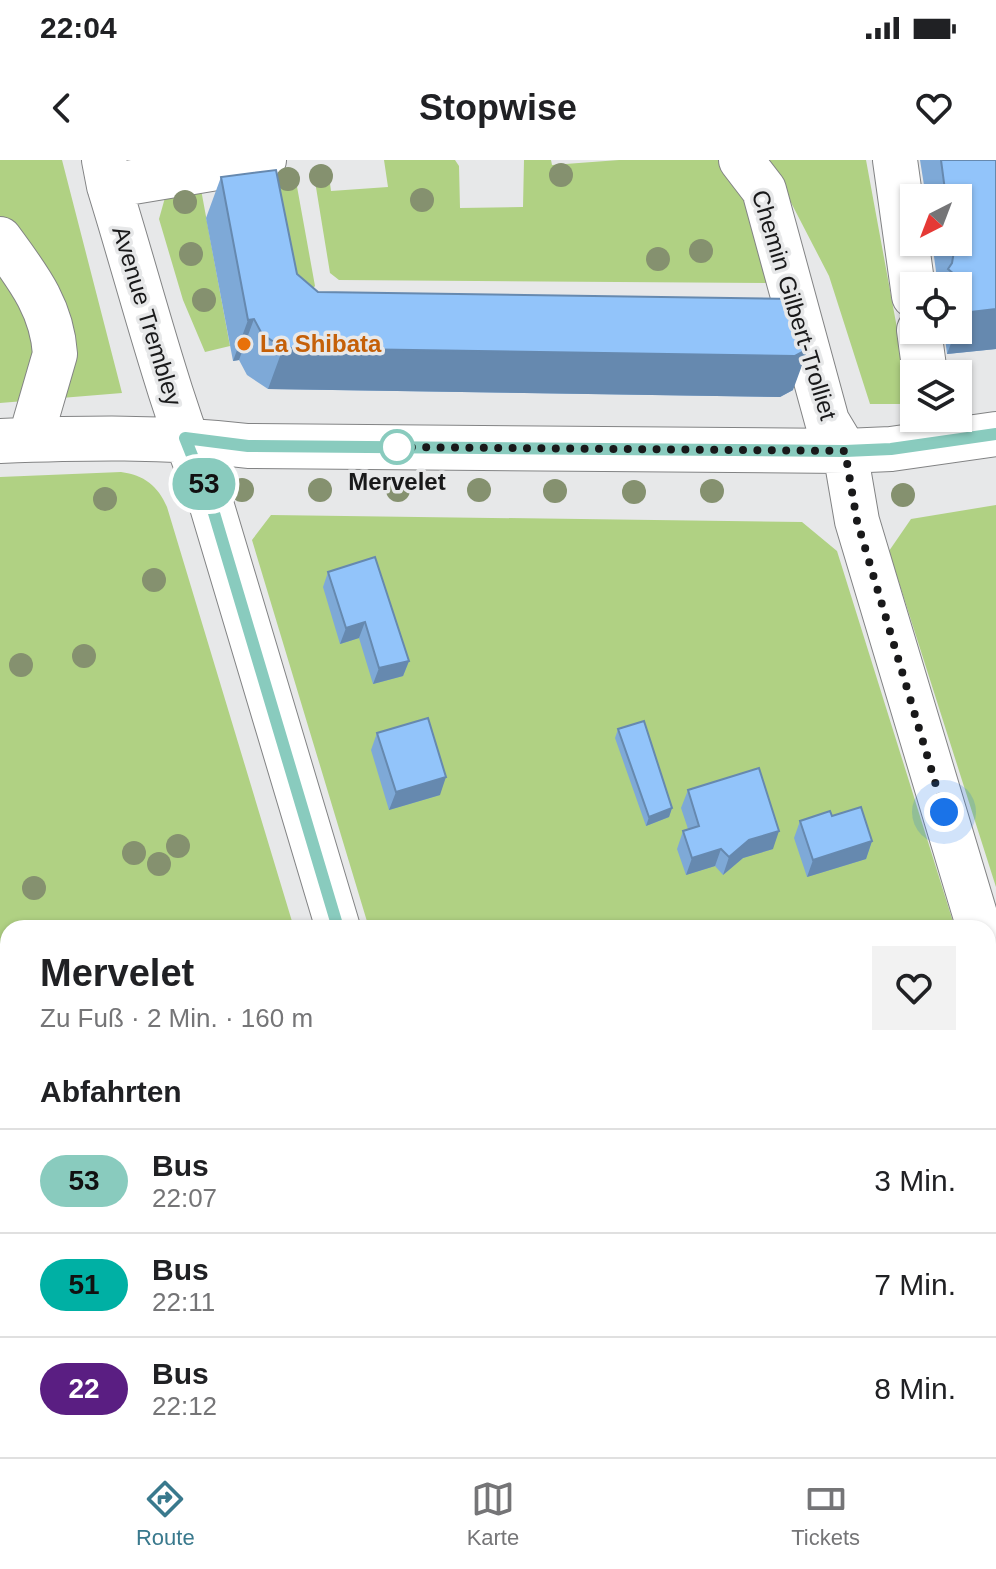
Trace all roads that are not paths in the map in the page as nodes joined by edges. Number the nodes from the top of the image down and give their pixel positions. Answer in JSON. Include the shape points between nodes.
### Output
{"nodes":[{"id":1,"x":264,"y":160,"type":"edge"},
{"id":2,"x":741,"y":160,"type":"edge"},
{"id":3,"x":895,"y":160,"type":"edge"},
{"id":4,"x":106,"y":173,"type":"edge"},
{"id":5,"x":0,"y":239,"type":"edge"},
{"id":6,"x":911,"y":272,"type":"edge"},
{"id":7,"x":929,"y":432,"type":"edge"},
{"id":8,"x":954,"y":432,"type":"edge"},
{"id":9,"x":996,"y":434,"type":"edge"},
{"id":10,"x":185,"y":438,"type":"junction"},
{"id":11,"x":15,"y":441,"type":"edge"},
{"id":12,"x":845,"y":451,"type":"junction"},
{"id":13,"x":336,"y":920,"type":"edge"},
{"id":14,"x":977,"y":920,"type":"edge"}],
"edges":[{"from":1,"to":4,"type":"street"},
{"from":2,"to":12,"type":"street","name":"Chemin Gilbert-Trolliet","via":[[764,190],[827,421]]},
{"from":3,"to":6,"type":"street"},
{"from":4,"to":10,"type":"street","name":"Avenue Trembley"},
{"from":5,"to":11,"type":"street","via":[[34,285],[50,319],[55,354]]},
{"from":7,"to":12,"type":"street"},
{"from":8,"to":9,"type":"street"},
{"from":10,"to":11,"type":"street"},
{"from":10,"to":12,"type":"street","via":[[248,446]]},
{"from":10,"to":13,"type":"street","name":"Avenue Trembley","via":[[211,503]]},
{"from":12,"to":14,"type":"street","name":"Chemin Gilbert-Trolliet","via":[[857,521]]}]}
